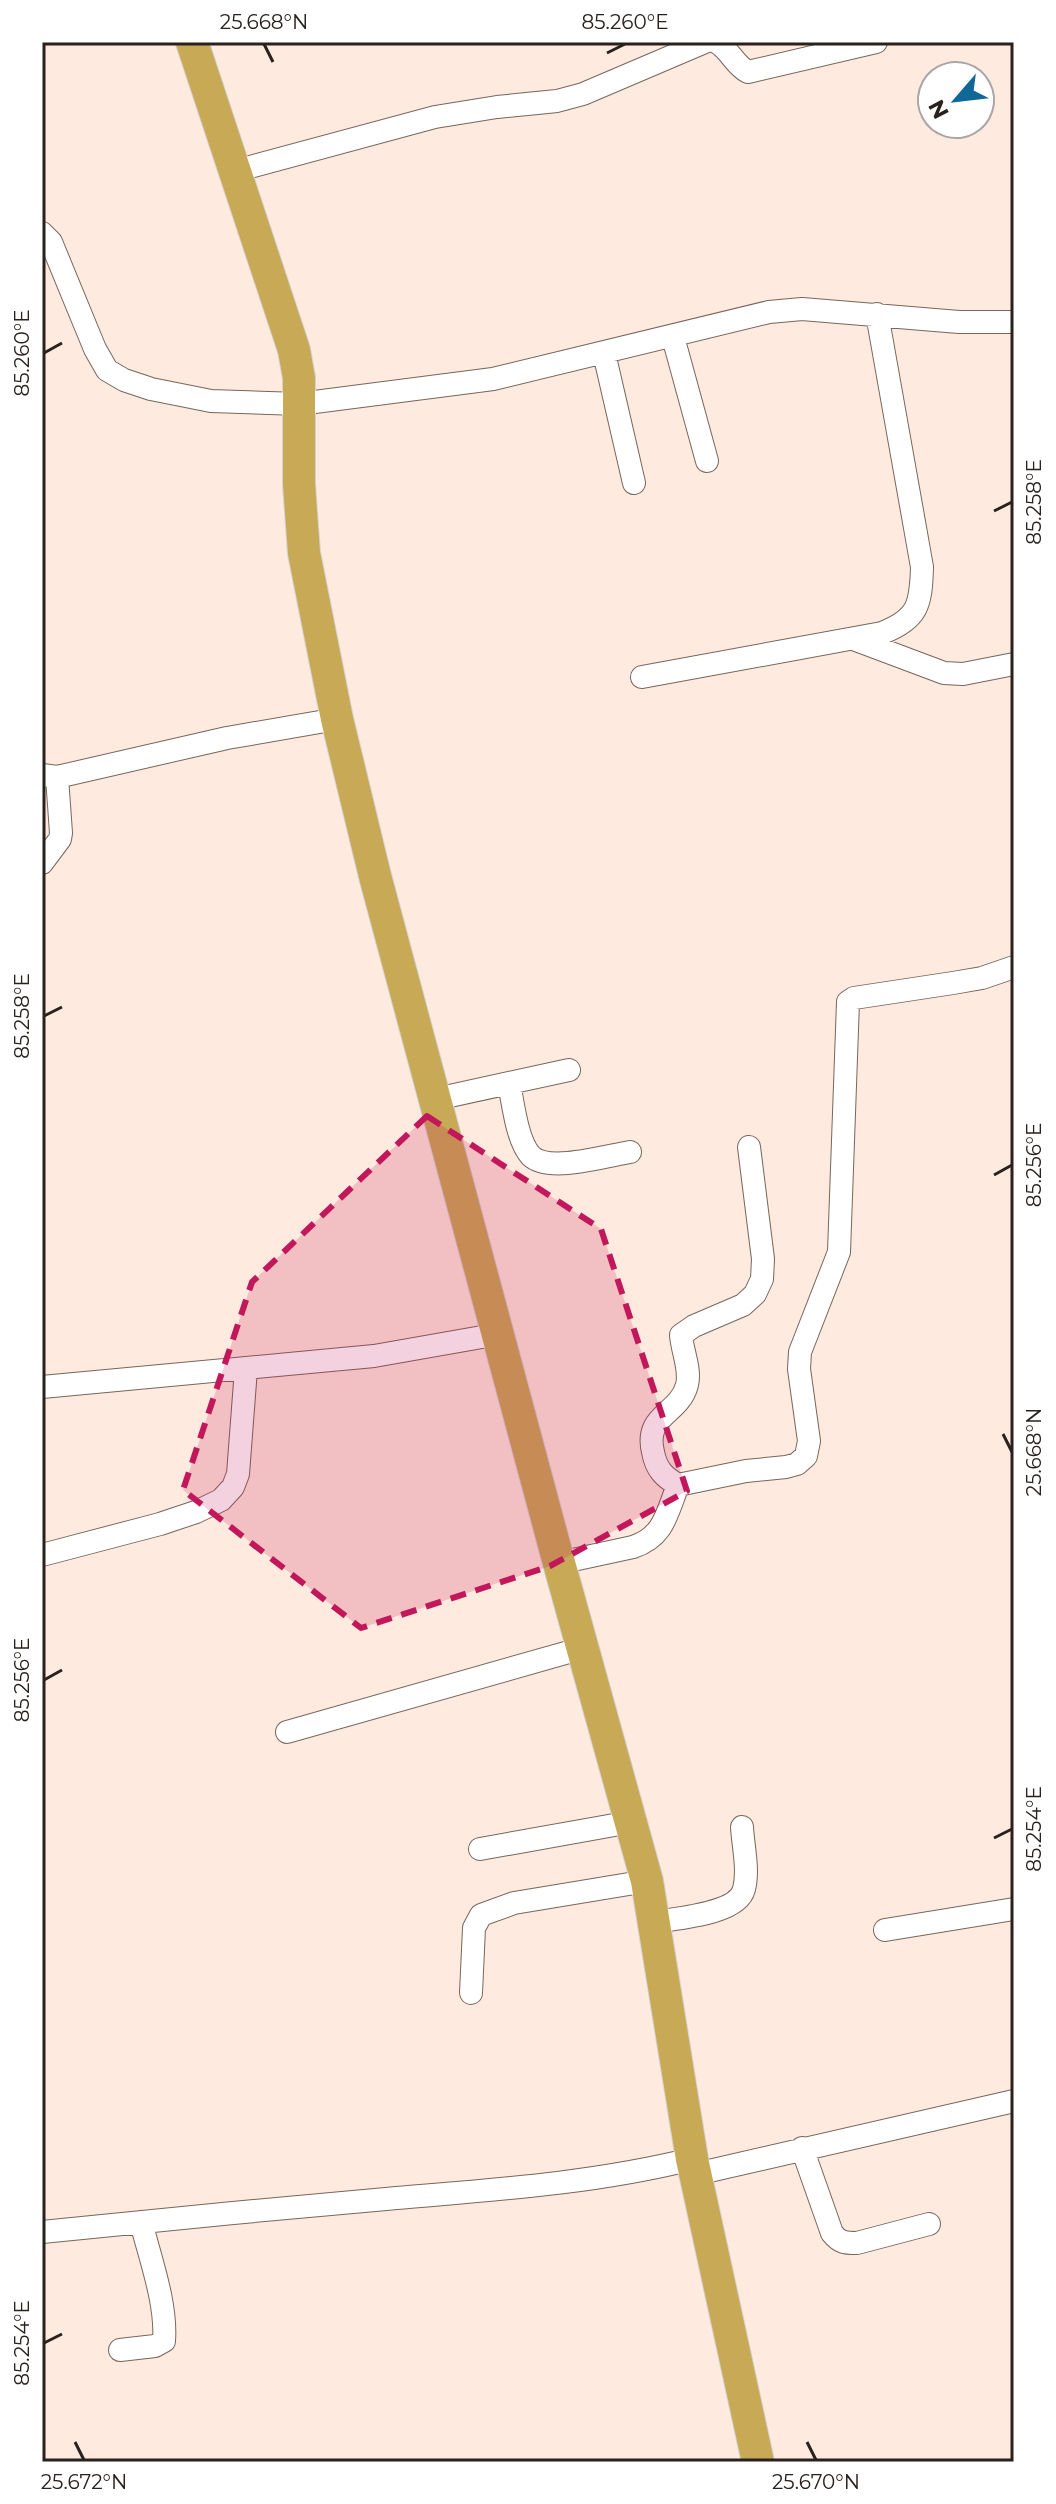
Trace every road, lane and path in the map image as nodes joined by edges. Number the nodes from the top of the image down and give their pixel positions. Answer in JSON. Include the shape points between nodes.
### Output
{"nodes":[{"id":1,"x":192,"y":42,"type":"edge"},
{"id":2,"x":705,"y":42,"type":"edge"},
{"id":3,"x":716,"y":42,"type":"edge"},
{"id":4,"x":876,"y":42,"type":"edge"},
{"id":5,"x":235,"y":171,"type":"junction"},
{"id":6,"x":42,"y":233,"type":"edge"},
{"id":7,"x":877,"y":314,"type":"junction"},
{"id":8,"x":1014,"y":322,"type":"edge"},
{"id":9,"x":673,"y":337,"type":"junction"},
{"id":10,"x":604,"y":353,"type":"junction"},
{"id":11,"x":299,"y":404,"type":"junction"},
{"id":12,"x":707,"y":461,"type":"dead end"},
{"id":13,"x":634,"y":483,"type":"dead end"},
{"id":14,"x":855,"y":639,"type":"junction"},
{"id":15,"x":1014,"y":664,"type":"edge"},
{"id":16,"x":642,"y":677,"type":"dead end"},
{"id":17,"x":337,"y":719,"type":"junction"},
{"id":18,"x":49,"y":776,"type":"edge"},
{"id":19,"x":42,"y":863,"type":"edge"},
{"id":20,"x":1014,"y":967,"type":"edge"},
{"id":21,"x":569,"y":1070,"type":"dead end"},
{"id":22,"x":509,"y":1083,"type":"junction"},
{"id":23,"x":436,"y":1099,"type":"junction"},
{"id":24,"x":749,"y":1147,"type":"dead end"},
{"id":25,"x":630,"y":1152,"type":"dead end"},
{"id":26,"x":499,"y":1334,"type":"junction"},
{"id":27,"x":246,"y":1369,"type":"junction"},
{"id":28,"x":42,"y":1387,"type":"edge"},
{"id":29,"x":678,"y":1485,"type":"junction"},
{"id":30,"x":42,"y":1555,"type":"edge"},
{"id":31,"x":559,"y":1563,"type":"junction"},
{"id":32,"x":583,"y":1648,"type":"junction"},
{"id":33,"x":287,"y":1732,"type":"dead end"},
{"id":34,"x":631,"y":1822,"type":"junction"},
{"id":35,"x":742,"y":1827,"type":"dead end"},
{"id":36,"x":480,"y":1849,"type":"dead end"},
{"id":37,"x":647,"y":1881,"type":"junction"},
{"id":38,"x":1014,"y":1909,"type":"edge"},
{"id":39,"x":655,"y":1922,"type":"junction"},
{"id":40,"x":885,"y":1930,"type":"dead end"},
{"id":41,"x":471,"y":1993,"type":"dead end"},
{"id":42,"x":1014,"y":2101,"type":"edge"},
{"id":43,"x":802,"y":2148,"type":"junction"},
{"id":44,"x":694,"y":2166,"type":"junction"},
{"id":45,"x":141,"y":2222,"type":"junction"},
{"id":46,"x":929,"y":2224,"type":"dead end"},
{"id":47,"x":42,"y":2232,"type":"edge"},
{"id":48,"x":120,"y":2350,"type":"dead end"},
{"id":49,"x":758,"y":2462,"type":"edge"}],
"edges":[{"from":1,"to":5,"type":"highway"},
{"from":2,"to":5,"type":"street","via":[[583,94],[435,117]]},
{"from":3,"to":4,"type":"street","via":[[748,72]]},
{"from":5,"to":11,"type":"highway","via":[[294,350]]},
{"from":6,"to":11,"type":"street","via":[[51,242],[107,370],[151,389],[191,398]]},
{"from":7,"to":8,"type":"street"},
{"from":7,"to":9,"type":"street","via":[[769,312]]},
{"from":7,"to":14,"type":"street","via":[[922,567],[921,594],[901,626]]},
{"from":9,"to":10,"type":"street"},
{"from":9,"to":12,"type":"street"},
{"from":10,"to":11,"type":"street","via":[[493,379]]},
{"from":10,"to":13,"type":"street"},
{"from":11,"to":17,"type":"highway","via":[[304,553]]},
{"from":14,"to":15,"type":"street","via":[[944,673]]},
{"from":14,"to":16,"type":"street"},
{"from":17,"to":18,"type":"street"},
{"from":17,"to":23,"type":"highway"},
{"from":18,"to":19,"type":"street","via":[[61,833]]},
{"from":20,"to":29,"type":"street","via":[[982,978],[848,1002],[839,1252],[800,1352],[806,1456],[786,1467]]},
{"from":21,"to":22,"type":"street"},
{"from":22,"to":23,"type":"street"},
{"from":22,"to":25,"type":"street","via":[[522,1141],[542,1163]]},
{"from":23,"to":26,"type":"highway"},
{"from":24,"to":29,"type":"street","via":[[762,1279],[743,1305],[681,1335],[688,1384],[656,1424],[650,1440],[659,1470]]},
{"from":26,"to":27,"type":"street","via":[[374,1356]]},
{"from":26,"to":31,"type":"highway"},
{"from":27,"to":28,"type":"street"},
{"from":27,"to":30,"type":"street","via":[[238,1474],[221,1500],[160,1524]]},
{"from":29,"to":31,"type":"street","via":[[660,1530],[644,1543]]},
{"from":31,"to":32,"type":"highway"},
{"from":32,"to":33,"type":"street"},
{"from":32,"to":34,"type":"highway"},
{"from":34,"to":36,"type":"street"},
{"from":34,"to":37,"type":"highway"},
{"from":35,"to":39,"type":"street","via":[[746,1878],[736,1903]]},
{"from":37,"to":39,"type":"highway"},
{"from":37,"to":41,"type":"street","via":[[514,1903],[481,1915],[474,1928]]},
{"from":38,"to":40,"type":"street"},
{"from":39,"to":44,"type":"highway"},
{"from":42,"to":43,"type":"street"},
{"from":43,"to":44,"type":"street"},
{"from":43,"to":46,"type":"street","via":[[838,2240],[857,2243]]},
{"from":44,"to":45,"type":"street","via":[[568,2183]]},
{"from":44,"to":49,"type":"highway"},
{"from":45,"to":47,"type":"street"},
{"from":45,"to":48,"type":"street","via":[[164,2341]]}]}
